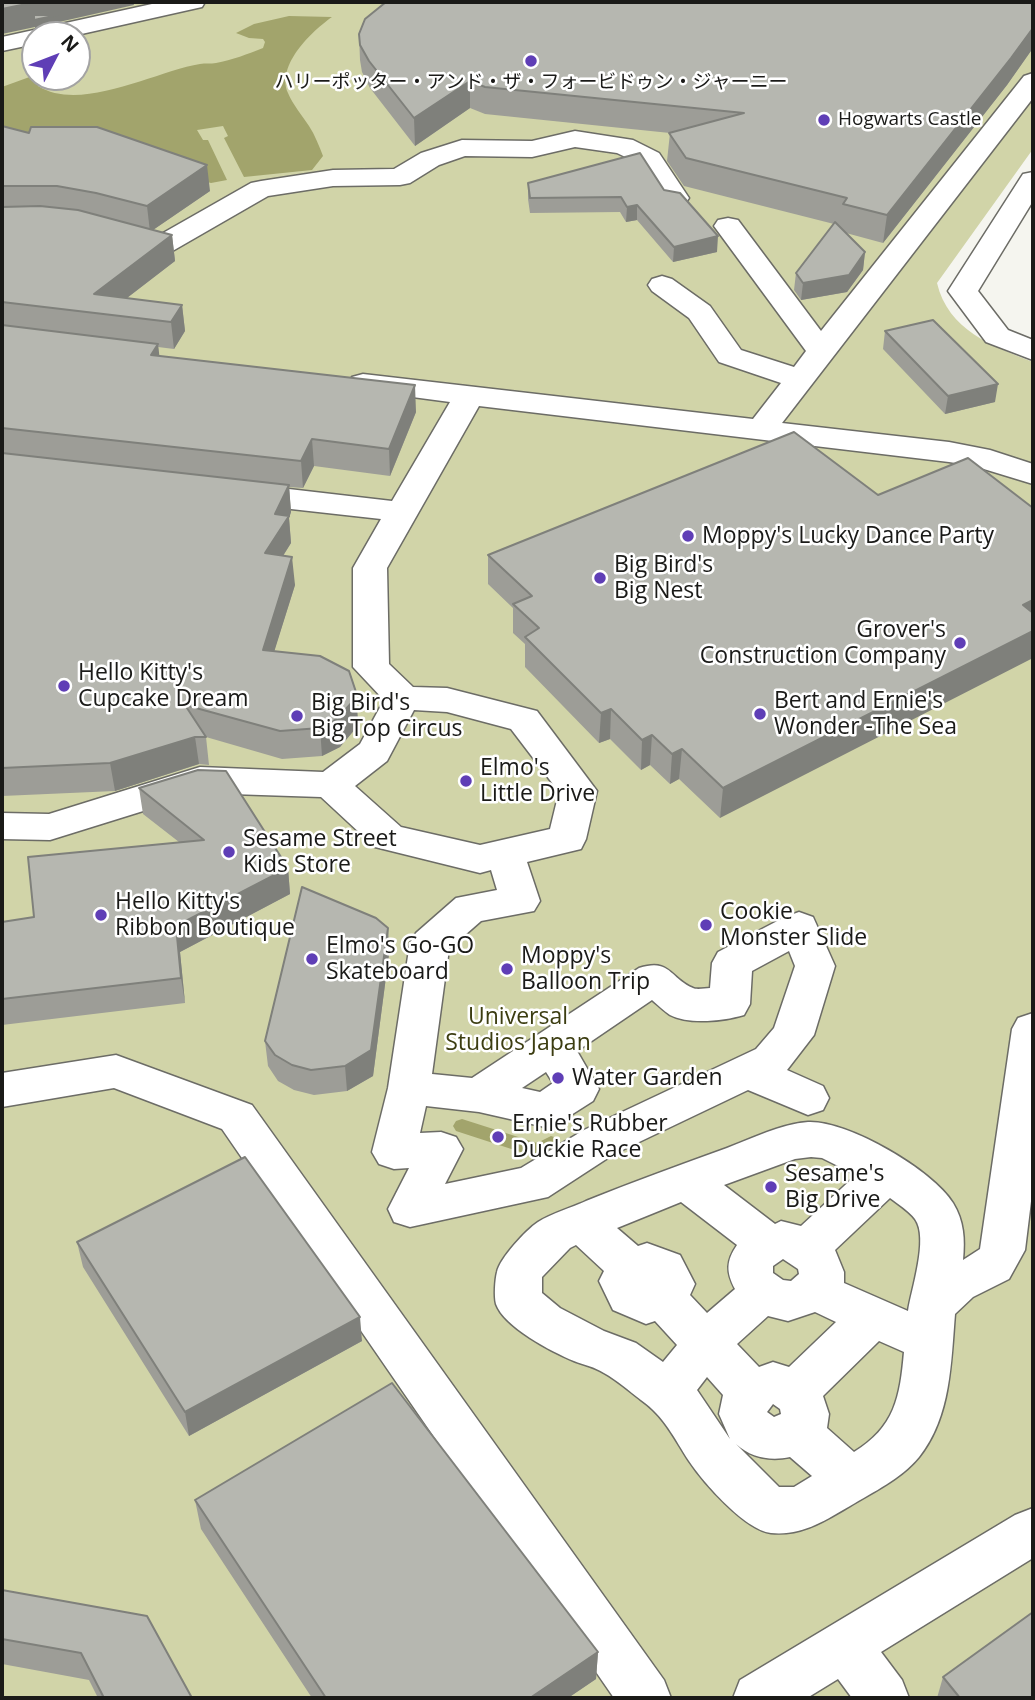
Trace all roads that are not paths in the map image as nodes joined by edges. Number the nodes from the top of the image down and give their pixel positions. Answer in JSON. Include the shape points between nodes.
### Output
{"nodes":[{"id":1,"x":193,"y":2,"type":"edge"},
{"id":2,"x":91,"y":25,"type":"edge"},
{"id":3,"x":21,"y":40,"type":"edge"},
{"id":4,"x":2,"y":44,"type":"edge"},
{"id":5,"x":1033,"y":81,"type":"edge"},
{"id":6,"x":1033,"y":180,"type":"edge"},
{"id":7,"x":676,"y":198,"type":"edge"},
{"id":8,"x":96,"y":226,"type":"edge"},
{"id":9,"x":727,"y":226,"type":"dead end"},
{"id":10,"x":662,"y":285,"type":"dead end"},
{"id":11,"x":821,"y":351,"type":"junction"},
{"id":12,"x":1033,"y":351,"type":"edge"},
{"id":13,"x":332,"y":379,"type":"edge"},
{"id":14,"x":800,"y":379,"type":"junction"},
{"id":15,"x":469,"y":396,"type":"junction"},
{"id":16,"x":760,"y":431,"type":"junction"},
{"id":17,"x":1033,"y":474,"type":"edge"},
{"id":18,"x":209,"y":490,"type":"edge"},
{"id":19,"x":402,"y":512,"type":"junction"},
{"id":20,"x":403,"y":698,"type":"junction"},
{"id":21,"x":330,"y":785,"type":"junction"},
{"id":22,"x":2,"y":826,"type":"edge"},
{"id":23,"x":505,"y":853,"type":"junction"},
{"id":24,"x":1033,"y":1029,"type":"edge"},
{"id":25,"x":747,"y":1071,"type":"junction"},
{"id":26,"x":409,"y":1087,"type":"junction"},
{"id":27,"x":2,"y":1090,"type":"edge"},
{"id":28,"x":808,"y":1098,"type":"dead end"},
{"id":29,"x":887,"y":1173,"type":"junction"},
{"id":30,"x":687,"y":1182,"type":"junction"},
{"id":31,"x":582,"y":1223,"type":"junction"},
{"id":32,"x":796,"y":1261,"type":"junction"},
{"id":33,"x":872,"y":1317,"type":"junction"},
{"id":34,"x":931,"y":1324,"type":"junction"},
{"id":35,"x":706,"y":1343,"type":"junction"},
{"id":36,"x":668,"y":1392,"type":"junction"},
{"id":37,"x":797,"y":1412,"type":"junction"},
{"id":38,"x":850,"y":1480,"type":"junction"},
{"id":39,"x":1033,"y":1531,"type":"edge"},
{"id":40,"x":845,"y":1646,"type":"junction"},
{"id":41,"x":645,"y":1698,"type":"edge"},
{"id":42,"x":759,"y":1698,"type":"edge"},
{"id":43,"x":883,"y":1698,"type":"edge"}],
"edges":[{"from":1,"to":2,"type":"street"},
{"from":3,"to":4,"type":"street"},
{"from":5,"to":11,"type":"street"},
{"from":6,"to":12,"type":"street","via":[[963,291],[997,336]]},
{"from":7,"to":8,"type":"street","via":[[650,159],[624,146],[576,139],[532,149],[462,148],[429,159],[400,177],[333,178],[261,189],[159,247]]},
{"from":9,"to":11,"type":"street"},
{"from":10,"to":14,"type":"street","via":[[700,312],[730,356]]},
{"from":11,"to":14,"type":"street"},
{"from":13,"to":15,"type":"street"},
{"from":14,"to":16,"type":"street"},
{"from":15,"to":16,"type":"street"},
{"from":15,"to":19,"type":"street"},
{"from":16,"to":17,"type":"street","via":[[948,452]]},
{"from":18,"to":19,"type":"street"},
{"from":19,"to":20,"type":"street","via":[[370,568],[369,601],[371,667]]},
{"from":20,"to":21,"type":"street","via":[[374,752]]},
{"from":20,"to":23,"type":"street","via":[[447,700],[524,720],[578,791],[567,839]]},
{"from":21,"to":22,"type":"street","via":[[200,780],[50,827]]},
{"from":21,"to":23,"type":"street","via":[[388,837],[480,859]]},
{"from":23,"to":26,"type":"street","via":[[520,901],[470,908],[430,943]]},
{"from":24,"to":34,"type":"street","via":[[1002,1250],[986,1273],[960,1281]]},
{"from":25,"to":26,"type":"street","via":[[599,1142],[532,1184],[410,1209],[441,1149],[394,1152]]},
{"from":25,"to":26,"type":"street","via":[[771,1060],[793,1035],[815,966],[799,927],[732,963],[729,1004],[685,1004],[653,979],[553,1046],[578,1088],[545,1110],[479,1095]]},
{"from":25,"to":28,"type":"street"},
{"from":27,"to":41,"type":"street","via":[[116,1071],[237,1117]]},
{"from":29,"to":30,"type":"street","via":[[825,1141],[808,1139]]},
{"from":29,"to":32,"type":"street"},
{"from":29,"to":34,"type":"street","via":[[920,1194],[938,1217],[943,1237]]},
{"from":30,"to":31,"type":"street"},
{"from":30,"to":32,"type":"street"},
{"from":31,"to":35,"type":"street","via":[[630,1267],[647,1262],[664,1269],[672,1284],[664,1299]]},
{"from":31,"to":36,"type":"street","via":[[554,1236],[520,1270],[518,1301],[544,1322],[619,1357]]},
{"from":32,"to":33,"type":"street"},
{"from":32,"to":35,"type":"street","via":[[756,1250],[748,1272],[762,1293]]},
{"from":33,"to":34,"type":"street"},
{"from":33,"to":37,"type":"street"},
{"from":34,"to":38,"type":"street","via":[[921,1402],[913,1424],[901,1443]]},
{"from":35,"to":36,"type":"street"},
{"from":35,"to":37,"type":"street","via":[[750,1391],[773,1382]]},
{"from":36,"to":38,"type":"street","via":[[688,1413],[707,1447],[769,1510],[801,1509]]},
{"from":37,"to":38,"type":"street"},
{"from":39,"to":40,"type":"street"},
{"from":40,"to":42,"type":"street"},
{"from":40,"to":43,"type":"street"}]}
